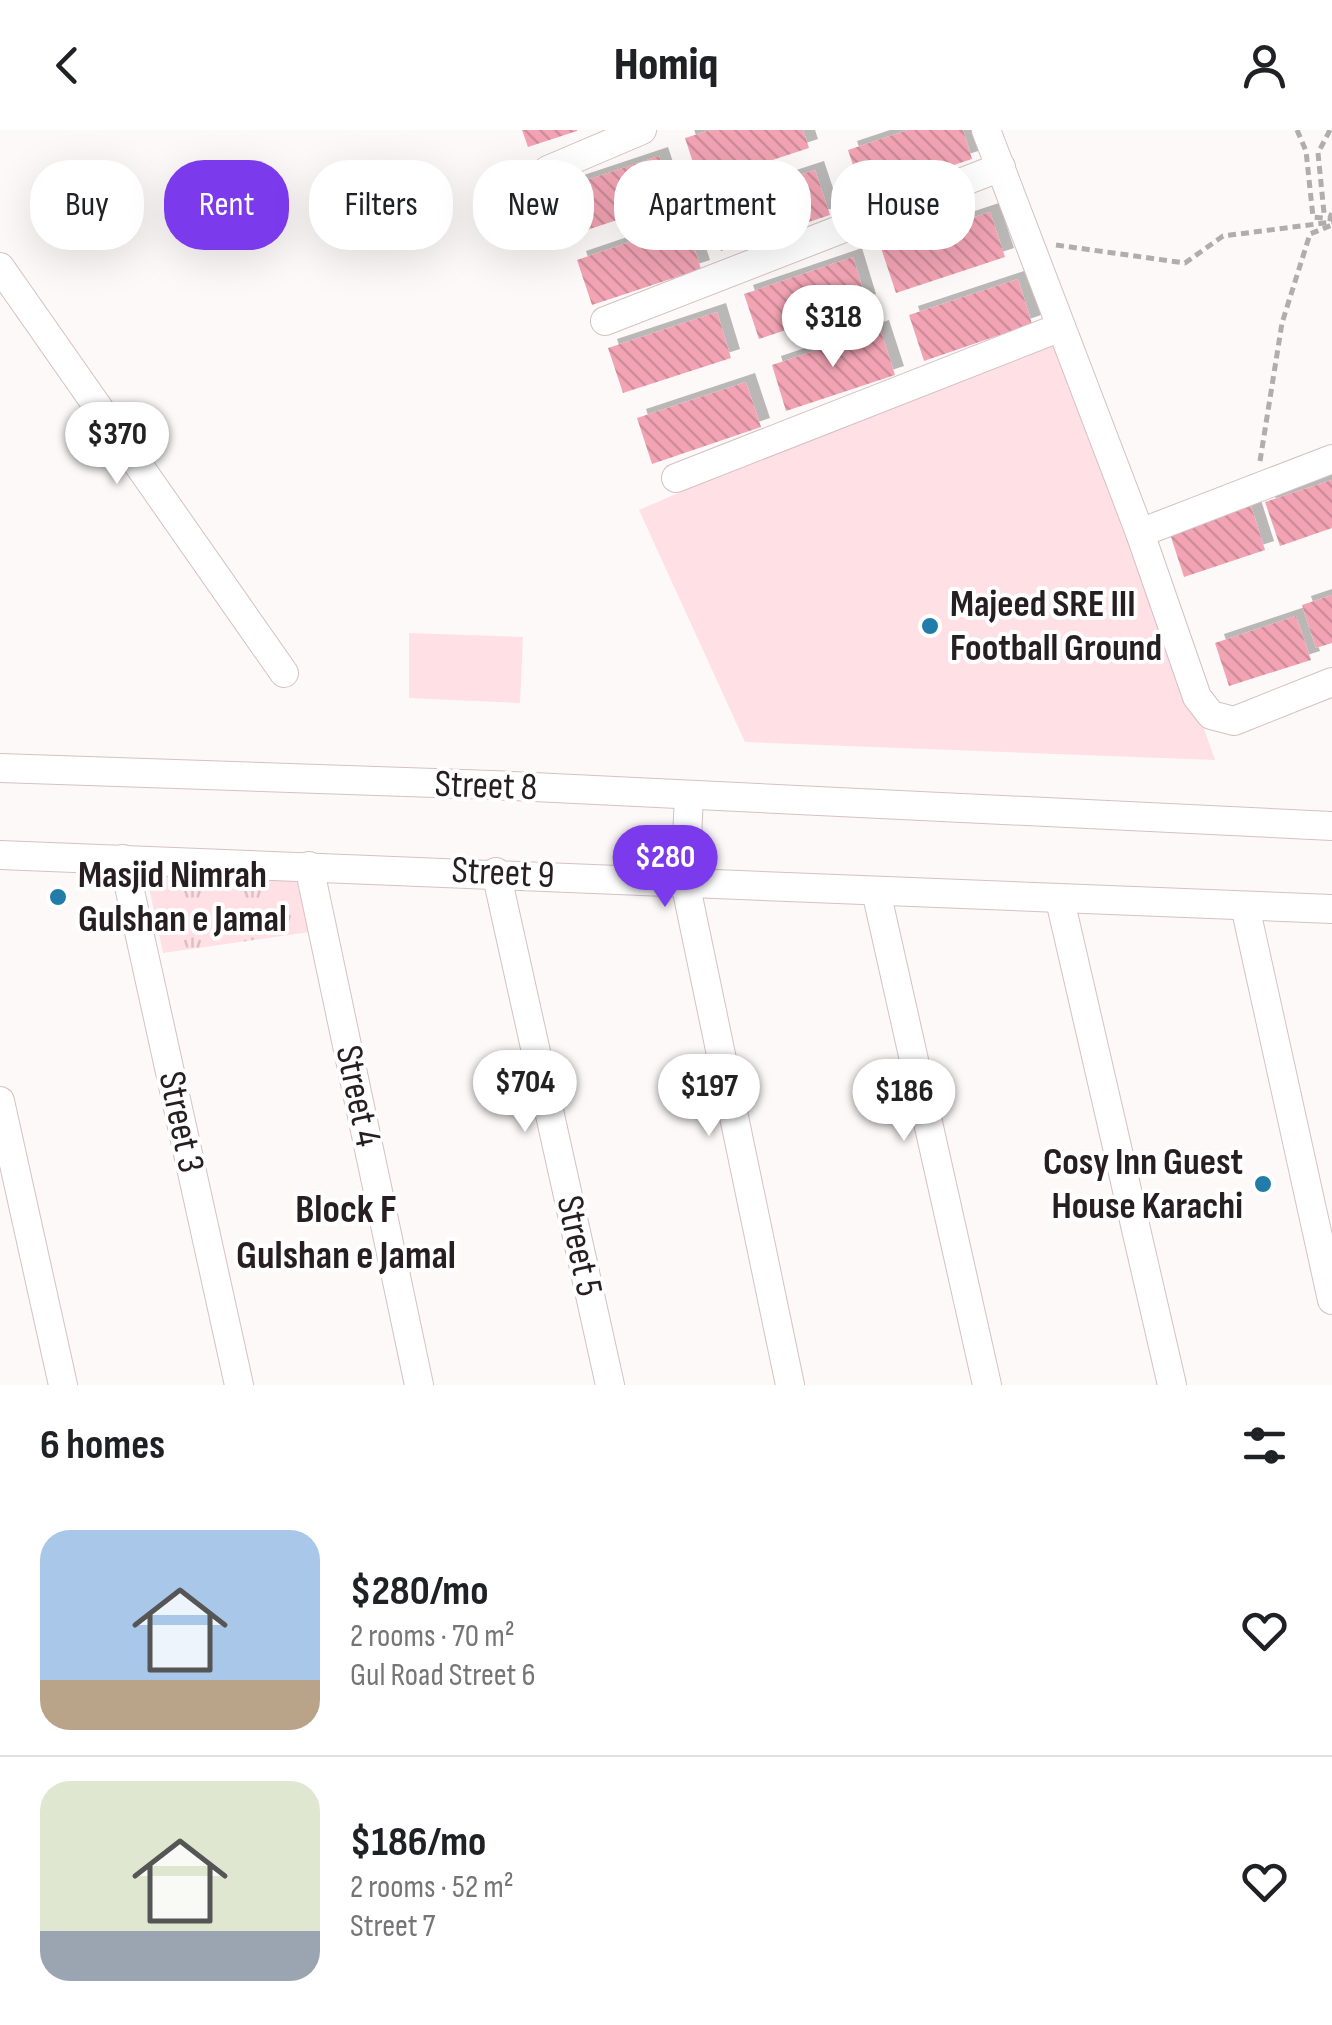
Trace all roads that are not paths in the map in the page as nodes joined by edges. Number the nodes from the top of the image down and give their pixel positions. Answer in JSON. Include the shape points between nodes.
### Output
{"nodes":[{"id":1,"x":642,"y":130,"type":"edge"},
{"id":2,"x":986,"y":130,"type":"edge"},
{"id":3,"x":572,"y":160,"type":"edge"},
{"id":4,"x":1001,"y":167,"type":"junction"},
{"id":5,"x":0,"y":266,"type":"edge"},
{"id":6,"x":606,"y":321,"type":"dead end"},
{"id":7,"x":1061,"y":326,"type":"junction"},
{"id":8,"x":1332,"y":459,"type":"edge"},
{"id":9,"x":676,"y":478,"type":"dead end"},
{"id":10,"x":1140,"y":533,"type":"junction"},
{"id":11,"x":284,"y":673,"type":"dead end"},
{"id":12,"x":1332,"y":682,"type":"edge"},
{"id":13,"x":0,"y":768,"type":"edge"},
{"id":14,"x":689,"y":795,"type":"junction"},
{"id":15,"x":1332,"y":826,"type":"edge"},
{"id":16,"x":0,"y":855,"type":"edge"},
{"id":17,"x":123,"y":859,"type":"junction"},
{"id":18,"x":309,"y":866,"type":"junction"},
{"id":19,"x":496,"y":872,"type":"junction"},
{"id":20,"x":685,"y":882,"type":"junction"},
{"id":21,"x":876,"y":891,"type":"junction"},
{"id":22,"x":1060,"y":900,"type":"junction"},
{"id":23,"x":1245,"y":906,"type":"junction"},
{"id":24,"x":1332,"y":909,"type":"edge"},
{"id":25,"x":0,"y":1101,"type":"edge"},
{"id":26,"x":1332,"y":1300,"type":"edge"},
{"id":27,"x":63,"y":1385,"type":"edge"},
{"id":28,"x":238,"y":1385,"type":"edge"},
{"id":29,"x":419,"y":1385,"type":"edge"},
{"id":30,"x":610,"y":1385,"type":"edge"},
{"id":31,"x":790,"y":1385,"type":"edge"},
{"id":32,"x":987,"y":1385,"type":"edge"},
{"id":33,"x":1172,"y":1385,"type":"edge"}],
"edges":[{"from":1,"to":3,"type":"street"},
{"from":2,"to":4,"type":"street"},
{"from":4,"to":6,"type":"street"},
{"from":4,"to":7,"type":"street"},
{"from":5,"to":11,"type":"street"},
{"from":7,"to":9,"type":"street"},
{"from":7,"to":10,"type":"street"},
{"from":8,"to":10,"type":"street"},
{"from":10,"to":12,"type":"street","via":[[1198,698],[1211,715],[1234,722]]},
{"from":13,"to":14,"type":"street","name":"Street 8"},
{"from":14,"to":15,"type":"street","name":"Street 8"},
{"from":14,"to":20,"type":"street"},
{"from":16,"to":17,"type":"street","name":"Street 9"},
{"from":17,"to":18,"type":"street","name":"Street 9"},
{"from":17,"to":28,"type":"street","name":"Street 3"},
{"from":18,"to":19,"type":"street","name":"Street 9"},
{"from":18,"to":29,"type":"street","name":"Street 4"},
{"from":19,"to":20,"type":"street","name":"Street 9"},
{"from":19,"to":30,"type":"street","name":"Street 5"},
{"from":20,"to":21,"type":"street","name":"Street 9"},
{"from":20,"to":31,"type":"street"},
{"from":21,"to":22,"type":"street","name":"Street 9"},
{"from":21,"to":32,"type":"street"},
{"from":22,"to":23,"type":"street","name":"Street 9"},
{"from":22,"to":33,"type":"street"},
{"from":23,"to":24,"type":"street","name":"Street 9"},
{"from":23,"to":26,"type":"street"},
{"from":25,"to":27,"type":"street"}]}
